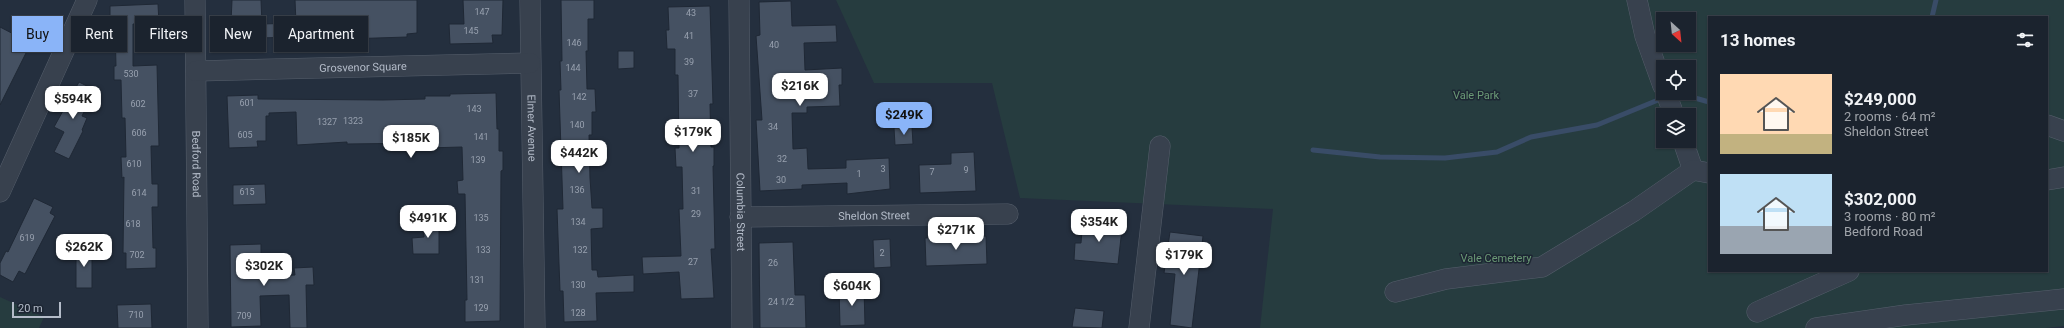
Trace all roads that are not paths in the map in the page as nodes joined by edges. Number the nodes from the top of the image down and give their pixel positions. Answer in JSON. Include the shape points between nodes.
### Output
{"nodes":[{"id":1,"x":87,"y":0,"type":"edge"},
{"id":2,"x":195,"y":0,"type":"edge"},
{"id":3,"x":530,"y":0,"type":"edge"},
{"id":4,"x":739,"y":0,"type":"edge"},
{"id":5,"x":1637,"y":0,"type":"edge"},
{"id":6,"x":530,"y":63,"type":"junction"},
{"id":7,"x":1656,"y":67,"type":"edge"},
{"id":8,"x":196,"y":71,"type":"junction"},
{"id":9,"x":2048,"y":125,"type":"edge"},
{"id":10,"x":2064,"y":131,"type":"edge"},
{"id":11,"x":1160,"y":146,"type":"dead end"},
{"id":12,"x":1687,"y":148,"type":"edge"},
{"id":13,"x":1701,"y":172,"type":"edge"},
{"id":14,"x":2064,"y":177,"type":"edge"},
{"id":15,"x":2048,"y":180,"type":"edge"},
{"id":16,"x":0,"y":192,"type":"edge"},
{"id":17,"x":1008,"y":214,"type":"dead end"},
{"id":18,"x":740,"y":217,"type":"junction"},
{"id":19,"x":1847,"y":272,"type":"edge"},
{"id":20,"x":1395,"y":292,"type":"dead end"},
{"id":21,"x":2064,"y":299,"type":"edge"},
{"id":22,"x":1757,"y":312,"type":"dead end"},
{"id":23,"x":198,"y":328,"type":"edge"},
{"id":24,"x":535,"y":328,"type":"edge"},
{"id":25,"x":742,"y":328,"type":"edge"},
{"id":26,"x":1139,"y":328,"type":"edge"},
{"id":27,"x":1816,"y":328,"type":"edge"}],
"edges":[{"from":1,"to":16,"type":"street"},
{"from":2,"to":8,"type":"street","name":"Bedford Road"},
{"from":3,"to":6,"type":"street","name":"Elmer Avenue"},
{"from":4,"to":18,"type":"street","name":"Columbia Street"},
{"from":5,"to":7,"type":"street","via":[[1645,36]]},
{"from":6,"to":8,"type":"street","name":"Grosvenor Square"},
{"from":6,"to":24,"type":"street","name":"Elmer Avenue"},
{"from":8,"to":23,"type":"street","name":"Bedford Road"},
{"from":9,"to":10,"type":"street"},
{"from":11,"to":26,"type":"street"},
{"from":12,"to":13,"type":"street"},
{"from":13,"to":20,"type":"street","via":[[1542,267],[1446,279]]},
{"from":14,"to":15,"type":"street"},
{"from":17,"to":18,"type":"street","name":"Sheldon Street"},
{"from":18,"to":25,"type":"street","name":"Columbia Street"},
{"from":19,"to":22,"type":"street"},
{"from":21,"to":27,"type":"street","via":[[1906,315]]}]}
